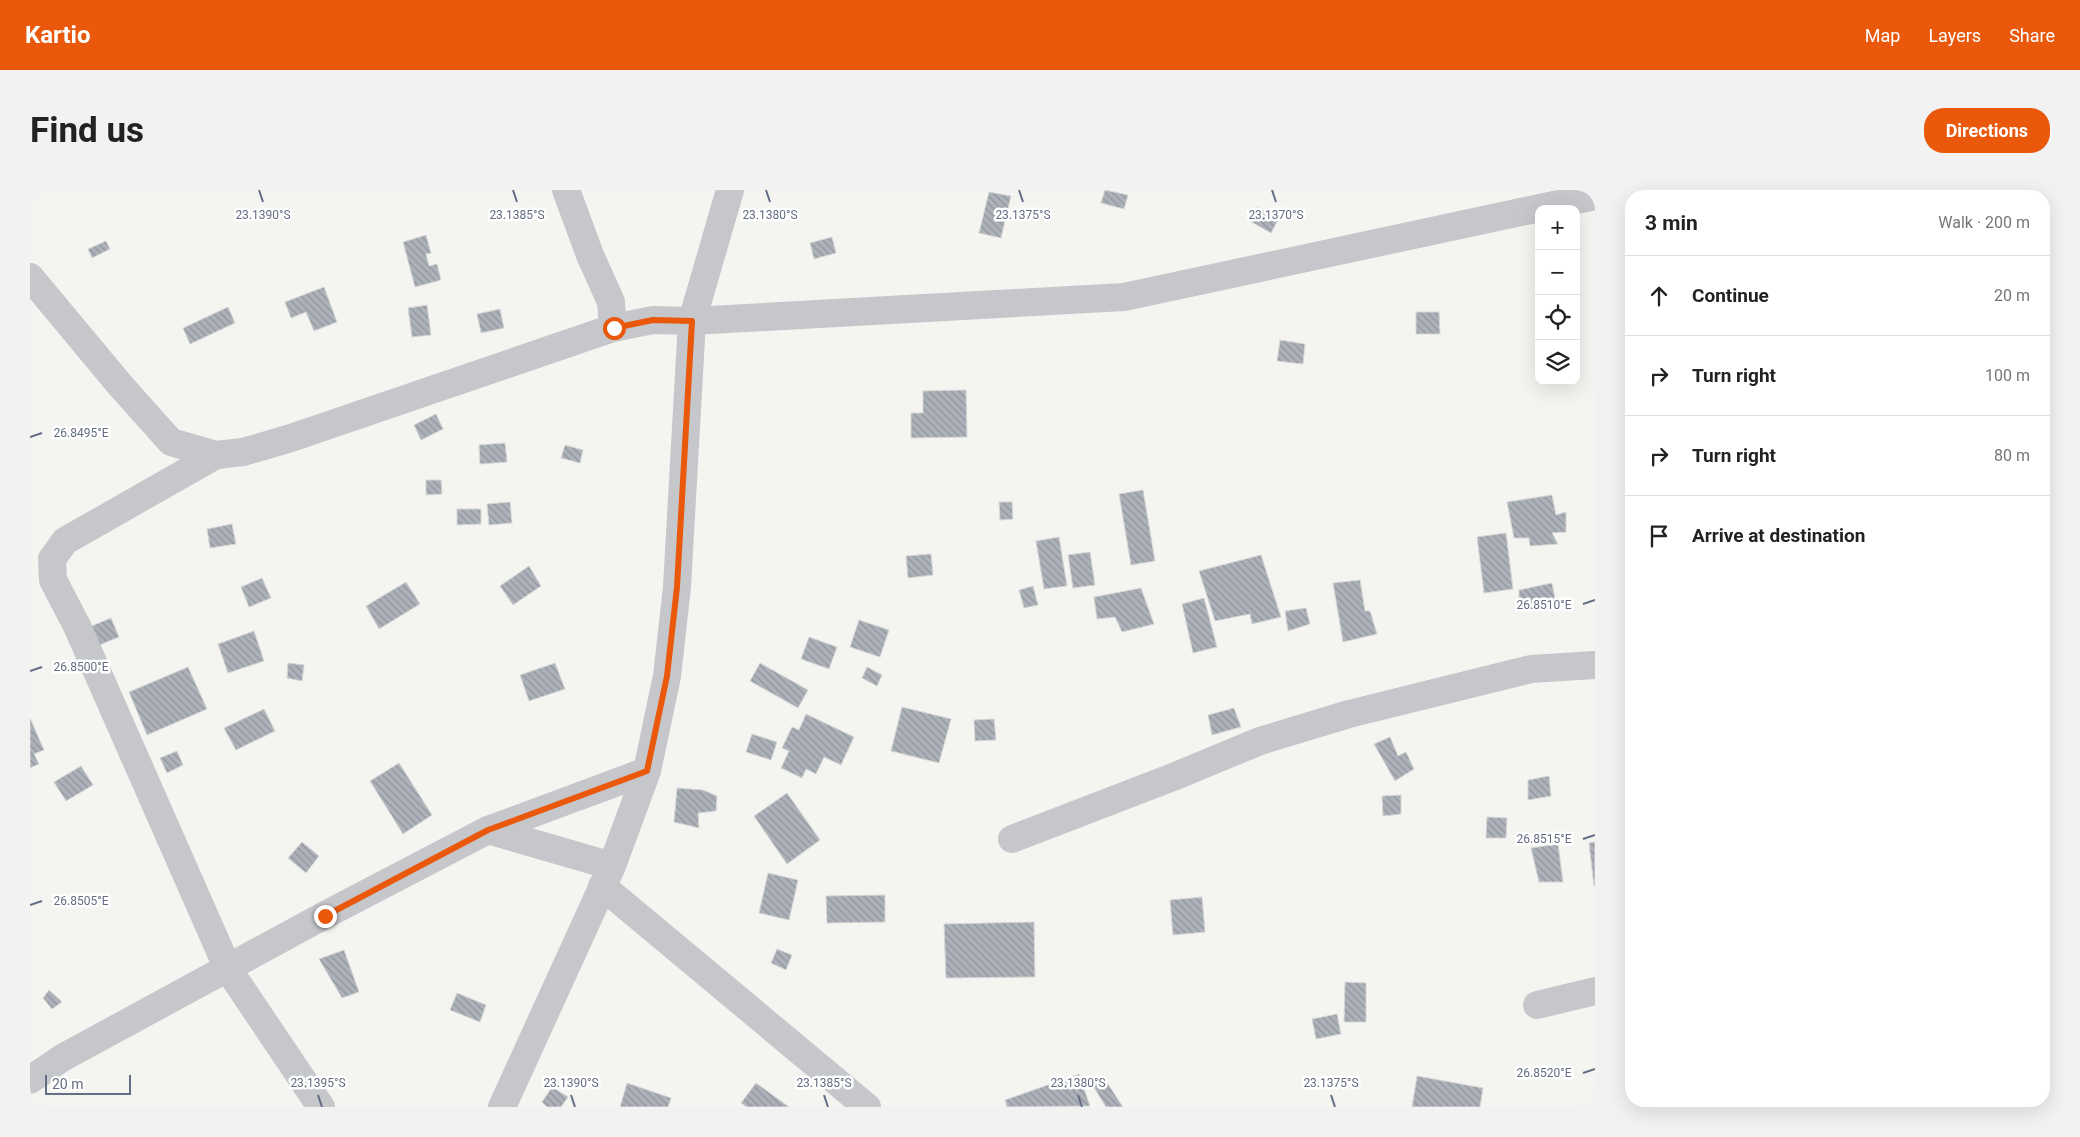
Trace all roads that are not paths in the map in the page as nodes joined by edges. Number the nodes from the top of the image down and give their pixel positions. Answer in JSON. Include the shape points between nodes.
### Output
{"nodes":[{"id":1,"x":566,"y":190,"type":"edge"},
{"id":2,"x":730,"y":190,"type":"edge"},
{"id":3,"x":1592,"y":198,"type":"edge"},
{"id":4,"x":30,"y":277,"type":"edge"},
{"id":5,"x":692,"y":321,"type":"junction"},
{"id":6,"x":614,"y":328,"type":"junction"},
{"id":7,"x":171,"y":442,"type":"junction"},
{"id":8,"x":216,"y":455,"type":"junction"},
{"id":9,"x":147,"y":494,"type":"junction"},
{"id":10,"x":1595,"y":665,"type":"edge"},
{"id":11,"x":647,"y":771,"type":"junction"},
{"id":12,"x":488,"y":830,"type":"junction"},
{"id":13,"x":1012,"y":838,"type":"dead end"},
{"id":14,"x":607,"y":876,"type":"junction"},
{"id":15,"x":228,"y":969,"type":"junction"},
{"id":16,"x":1595,"y":991,"type":"edge"},
{"id":17,"x":1537,"y":1005,"type":"dead end"},
{"id":18,"x":30,"y":1080,"type":"edge"},
{"id":19,"x":321,"y":1107,"type":"edge"},
{"id":20,"x":502,"y":1107,"type":"edge"},
{"id":21,"x":867,"y":1107,"type":"edge"}],
"edges":[{"from":1,"to":6,"type":"street","via":[[611,302]]},
{"from":2,"to":5,"type":"street"},
{"from":3,"to":5,"type":"street","via":[[1124,297]]},
{"from":4,"to":7,"type":"street"},
{"from":5,"to":6,"type":"street","via":[[653,320]]},
{"from":5,"to":11,"type":"street","via":[[677,587],[667,676]]},
{"from":6,"to":8,"type":"street","via":[[291,438],[243,452]]},
{"from":7,"to":8,"type":"street"},
{"from":7,"to":9,"type":"street"},
{"from":8,"to":9,"type":"street"},
{"from":9,"to":15,"type":"street","via":[[65,541],[52,559],[53,580],[77,626]]},
{"from":10,"to":13,"type":"street","via":[[1531,669],[1340,717],[1260,741]]},
{"from":11,"to":12,"type":"street"},
{"from":11,"to":14,"type":"street"},
{"from":12,"to":14,"type":"street"},
{"from":12,"to":15,"type":"street"},
{"from":14,"to":20,"type":"street"},
{"from":14,"to":21,"type":"street"},
{"from":15,"to":18,"type":"street","via":[[62,1058]]},
{"from":15,"to":19,"type":"street"},
{"from":16,"to":17,"type":"street"}]}
